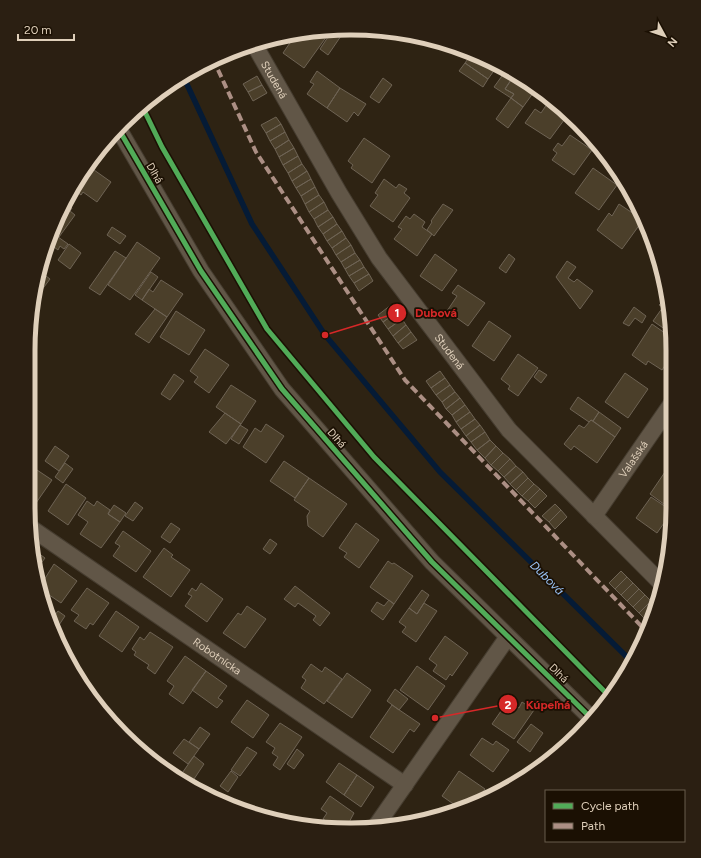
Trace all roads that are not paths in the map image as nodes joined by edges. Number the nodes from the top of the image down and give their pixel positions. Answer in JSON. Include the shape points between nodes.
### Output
{"nodes":[{"id":1,"x":257,"y":50,"type":"edge"},
{"id":2,"x":121,"y":133,"type":"edge"},
{"id":3,"x":666,"y":412,"type":"edge"},
{"id":4,"x":594,"y":516,"type":"junction"},
{"id":5,"x":36,"y":532,"type":"edge"},
{"id":6,"x":657,"y":579,"type":"edge"},
{"id":7,"x":507,"y":638,"type":"junction"},
{"id":8,"x":588,"y":716,"type":"edge"},
{"id":9,"x":405,"y":785,"type":"junction"},
{"id":10,"x":379,"y":821,"type":"edge"}],
"edges":[{"from":1,"to":4,"type":"street","name":"Studená","via":[[379,258],[508,430]]},
{"from":2,"to":7,"type":"street","name":"Dlhá","via":[[201,270],[282,389],[432,562]]},
{"from":3,"to":4,"type":"street","name":"Valašská"},
{"from":4,"to":6,"type":"street","name":"Studená"},
{"from":5,"to":9,"type":"street","name":"Robotnícka"},
{"from":7,"to":8,"type":"street","name":"Dlhá"},
{"from":7,"to":9,"type":"street"},
{"from":9,"to":10,"type":"street"}]}
